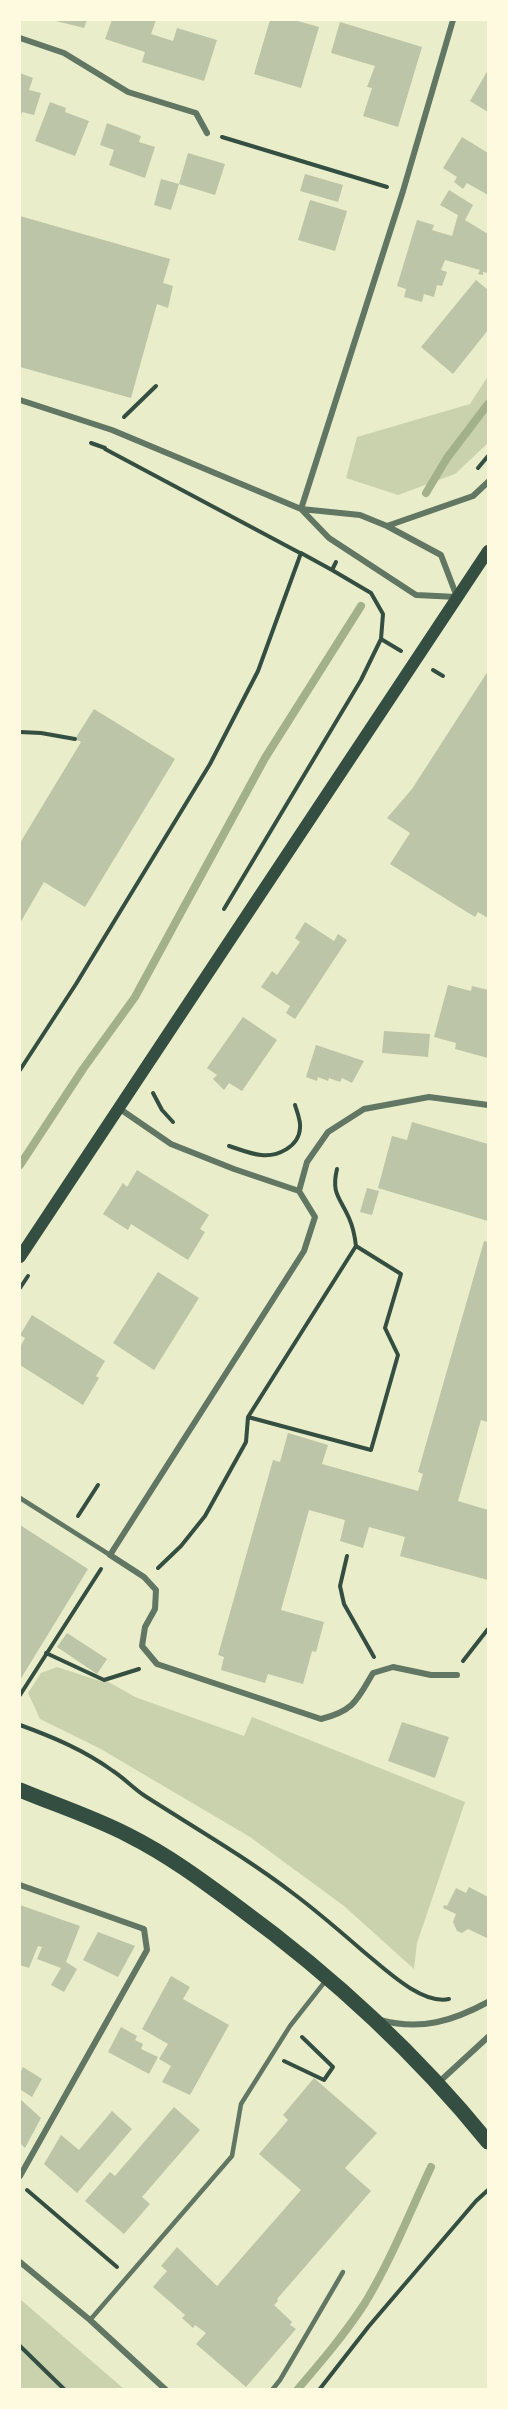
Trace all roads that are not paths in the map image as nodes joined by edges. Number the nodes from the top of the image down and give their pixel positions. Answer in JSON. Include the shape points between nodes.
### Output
{"nodes":[{"id":1,"x":453,"y":20,"type":"edge"},
{"id":2,"x":20,"y":38,"type":"edge"},
{"id":3,"x":207,"y":133,"type":"road end"},
{"id":4,"x":20,"y":400,"type":"edge"},
{"id":5,"x":489,"y":482,"type":"edge"},
{"id":6,"x":301,"y":509,"type":"junction"},
{"id":7,"x":387,"y":526,"type":"junction"},
{"id":8,"x":489,"y":551,"type":"edge"},
{"id":9,"x":457,"y":597,"type":"junction"},
{"id":10,"x":489,"y":1106,"type":"edge"},
{"id":11,"x":120,"y":1109,"type":"junction"},
{"id":12,"x":299,"y":1191,"type":"junction"},
{"id":13,"x":20,"y":1257,"type":"edge"},
{"id":14,"x":20,"y":1498,"type":"edge"},
{"id":15,"x":110,"y":1555,"type":"junction"},
{"id":16,"x":457,"y":1675,"type":"road end"},
{"id":17,"x":20,"y":1790,"type":"edge"},
{"id":18,"x":20,"y":1885,"type":"edge"},
{"id":19,"x":328,"y":1977,"type":"junction"},
{"id":20,"x":489,"y":2002,"type":"edge"},
{"id":21,"x":373,"y":2019,"type":"junction"},
{"id":22,"x":489,"y":2037,"type":"edge"},
{"id":23,"x":438,"y":2084,"type":"junction"},
{"id":24,"x":489,"y":2142,"type":"edge"},
{"id":25,"x":20,"y":2176,"type":"edge"},
{"id":26,"x":20,"y":2262,"type":"edge"},
{"id":27,"x":342,"y":2272,"type":"dead end"},
{"id":28,"x":90,"y":2320,"type":"junction"},
{"id":29,"x":166,"y":2390,"type":"edge"},
{"id":30,"x":272,"y":2390,"type":"edge"}],
"edges":[{"from":1,"to":6,"type":"street","via":[[404,191]]},
{"from":2,"to":3,"type":"street","via":[[64,53],[128,92],[196,113]]},
{"from":4,"to":6,"type":"street","via":[[112,429]]},
{"from":5,"to":7,"type":"street","via":[[473,496]]},
{"from":6,"to":7,"type":"street","via":[[360,515]]},
{"from":6,"to":9,"type":"street","via":[[329,538],[416,595]]},
{"from":7,"to":9,"type":"street","via":[[441,555]]},
{"from":8,"to":9,"type":"main road"},
{"from":9,"to":11,"type":"main road"},
{"from":10,"to":12,"type":"street","via":[[429,1098],[364,1109],[327,1132],[307,1162]]},
{"from":11,"to":12,"type":"street","via":[[171,1143]]},
{"from":11,"to":13,"type":"main road"},
{"from":12,"to":15,"type":"street","via":[[315,1217],[304,1251]]},
{"from":14,"to":15,"type":"lane"},
{"from":15,"to":16,"type":"street","via":[[144,1577],[156,1590],[155,1609],[145,1627],[142,1646],[157,1664],[321,1719],[340,1714],[357,1700],[374,1672],[393,1668]]},
{"from":17,"to":19,"type":"main road","via":[[109,1826],[174,1861]]},
{"from":18,"to":25,"type":"street","via":[[144,1929],[147,1950]]},
{"from":19,"to":21,"type":"main road"},
{"from":19,"to":28,"type":"lane","via":[[290,2026],[241,2104],[232,2156]]},
{"from":20,"to":21,"type":"street","via":[[463,2016],[433,2024],[395,2024]]},
{"from":21,"to":23,"type":"main road"},
{"from":22,"to":23,"type":"street"},
{"from":23,"to":24,"type":"main road"},
{"from":26,"to":28,"type":"street"},
{"from":27,"to":30,"type":"lane"},
{"from":28,"to":29,"type":"street"}]}
